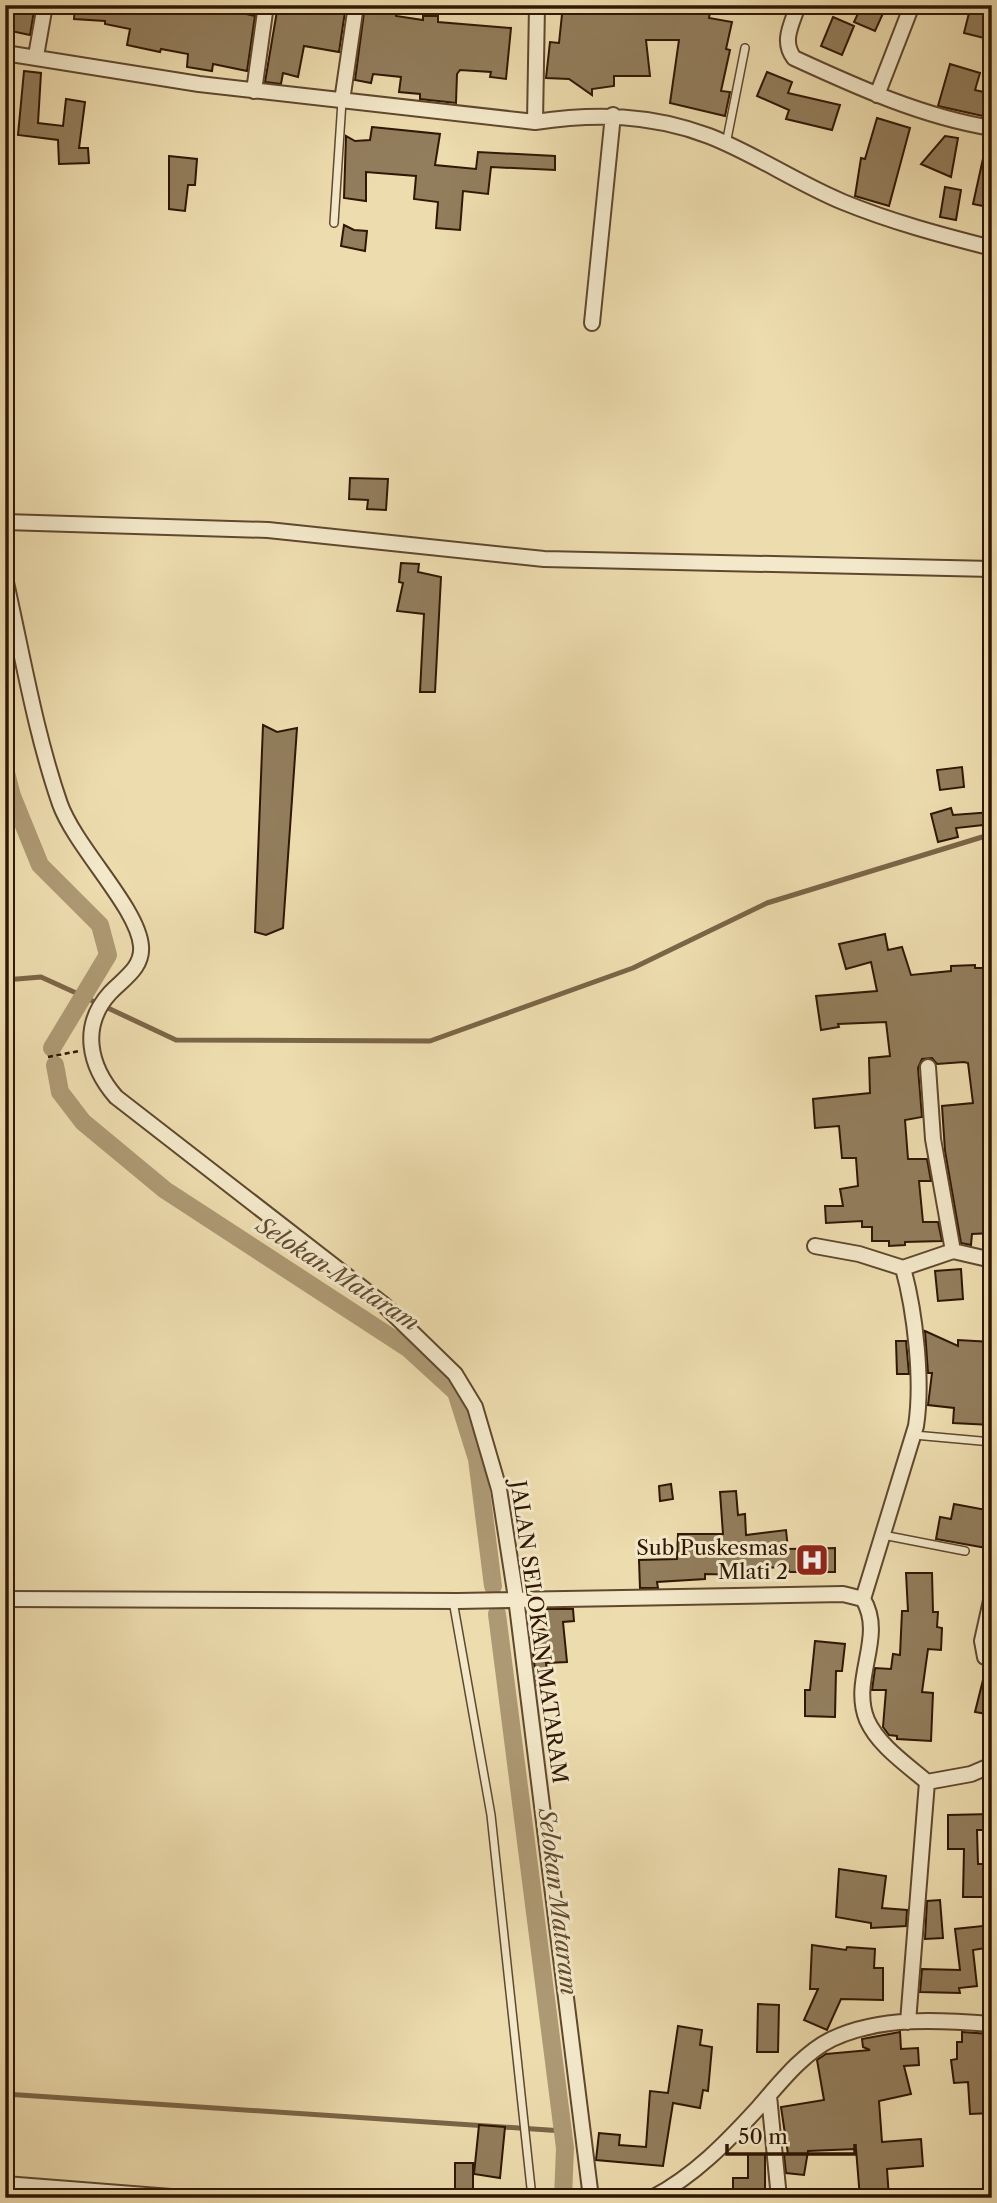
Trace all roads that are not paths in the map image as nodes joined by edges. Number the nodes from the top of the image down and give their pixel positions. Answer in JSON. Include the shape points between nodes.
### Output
{"nodes":[{"id":1,"x":45,"y":5,"type":"edge"},
{"id":2,"x":266,"y":5,"type":"edge"},
{"id":3,"x":356,"y":5,"type":"edge"},
{"id":4,"x":537,"y":5,"type":"edge"},
{"id":5,"x":798,"y":5,"type":"edge"},
{"id":6,"x":912,"y":5,"type":"edge"},
{"id":7,"x":745,"y":48,"type":"dead end"},
{"id":8,"x":5,"y":53,"type":"edge"},
{"id":9,"x":36,"y":56,"type":"junction"},
{"id":10,"x":254,"y":91,"type":"junction"},
{"id":11,"x":877,"y":95,"type":"junction"},
{"id":12,"x":342,"y":100,"type":"junction"},
{"id":13,"x":613,"y":115,"type":"junction"},
{"id":14,"x":535,"y":122,"type":"junction"},
{"id":15,"x":992,"y":128,"type":"edge"},
{"id":16,"x":726,"y":144,"type":"junction"},
{"id":17,"x":334,"y":223,"type":"dead end"},
{"id":18,"x":992,"y":248,"type":"edge"},
{"id":19,"x":592,"y":323,"type":"dead end"},
{"id":20,"x":5,"y":522,"type":"edge"},
{"id":21,"x":992,"y":569,"type":"edge"},
{"id":22,"x":5,"y":578,"type":"edge"},
{"id":23,"x":928,"y":1067,"type":"dead end"},
{"id":24,"x":815,"y":1246,"type":"dead end"},
{"id":25,"x":953,"y":1251,"type":"junction"},
{"id":26,"x":992,"y":1260,"type":"edge"},
{"id":27,"x":903,"y":1268,"type":"junction"},
{"id":28,"x":913,"y":1434,"type":"junction"},
{"id":29,"x":992,"y":1442,"type":"edge"},
{"id":30,"x":882,"y":1535,"type":"junction"},
{"id":31,"x":965,"y":1550,"type":"dead end"},
{"id":32,"x":992,"y":1596,"type":"edge"},
{"id":33,"x":516,"y":1598,"type":"junction"},
{"id":34,"x":5,"y":1599,"type":"edge"},
{"id":35,"x":863,"y":1599,"type":"junction"},
{"id":36,"x":456,"y":1601,"type":"junction"},
{"id":37,"x":992,"y":1660,"type":"edge"},
{"id":38,"x":992,"y":1765,"type":"edge"},
{"id":39,"x":927,"y":1782,"type":"junction"},
{"id":40,"x":908,"y":2022,"type":"junction"},
{"id":41,"x":992,"y":2024,"type":"edge"},
{"id":42,"x":769,"y":2095,"type":"junction"},
{"id":43,"x":5,"y":2184,"type":"edge"},
{"id":44,"x":184,"y":2198,"type":"edge"},
{"id":45,"x":529,"y":2198,"type":"edge"},
{"id":46,"x":591,"y":2198,"type":"edge"},
{"id":47,"x":652,"y":2198,"type":"edge"},
{"id":48,"x":779,"y":2198,"type":"edge"}],
"edges":[{"from":1,"to":9,"type":"street"},
{"from":2,"to":10,"type":"street"},
{"from":3,"to":12,"type":"street"},
{"from":4,"to":14,"type":"street"},
{"from":5,"to":11,"type":"street","via":[[787,39],[794,58]]},
{"from":6,"to":11,"type":"street"},
{"from":7,"to":16,"type":"lane"},
{"from":8,"to":9,"type":"street"},
{"from":9,"to":10,"type":"street"},
{"from":10,"to":12,"type":"street"},
{"from":11,"to":15,"type":"street","via":[[964,124]]},
{"from":12,"to":14,"type":"street"},
{"from":12,"to":17,"type":"lane"},
{"from":13,"to":14,"type":"street"},
{"from":13,"to":16,"type":"street","via":[[640,117]]},
{"from":13,"to":19,"type":"street"},
{"from":16,"to":18,"type":"street","via":[[841,201],[906,226]]},
{"from":20,"to":21,"type":"street","via":[[268,530],[544,559]]},
{"from":22,"to":33,"type":"street","name":"JALAN SELOKAN MATARAM","via":[[61,805],[80,845],[138,933],[141,947],[136,968],[94,1016],[90,1048],[100,1078],[116,1097],[383,1304],[455,1374],[475,1407],[487,1444]]},
{"from":23,"to":25,"type":"street","via":[[933,1139]]},
{"from":24,"to":27,"type":"street"},
{"from":25,"to":26,"type":"street"},
{"from":25,"to":27,"type":"street"},
{"from":27,"to":28,"type":"street","via":[[919,1379]]},
{"from":28,"to":29,"type":"lane"},
{"from":28,"to":30,"type":"street"},
{"from":30,"to":31,"type":"lane"},
{"from":30,"to":35,"type":"street"},
{"from":32,"to":37,"type":"street","via":[[982,1641],[985,1657]]},
{"from":33,"to":35,"type":"street","via":[[843,1594]]},
{"from":33,"to":36,"type":"street"},
{"from":33,"to":46,"type":"street","name":"JALAN SELOKAN MATARAM"},
{"from":34,"to":36,"type":"street"},
{"from":35,"to":39,"type":"street","via":[[871,1612],[872,1627],[864,1674],[867,1720],[889,1750]]},
{"from":36,"to":45,"type":"lane","via":[[491,1815]]},
{"from":38,"to":39,"type":"street"},
{"from":39,"to":40,"type":"street"},
{"from":40,"to":41,"type":"street"},
{"from":40,"to":42,"type":"street","via":[[830,2040]]},
{"from":42,"to":47,"type":"street","via":[[705,2163]]},
{"from":42,"to":48,"type":"street"},
{"from":43,"to":44,"type":"street"}]}
